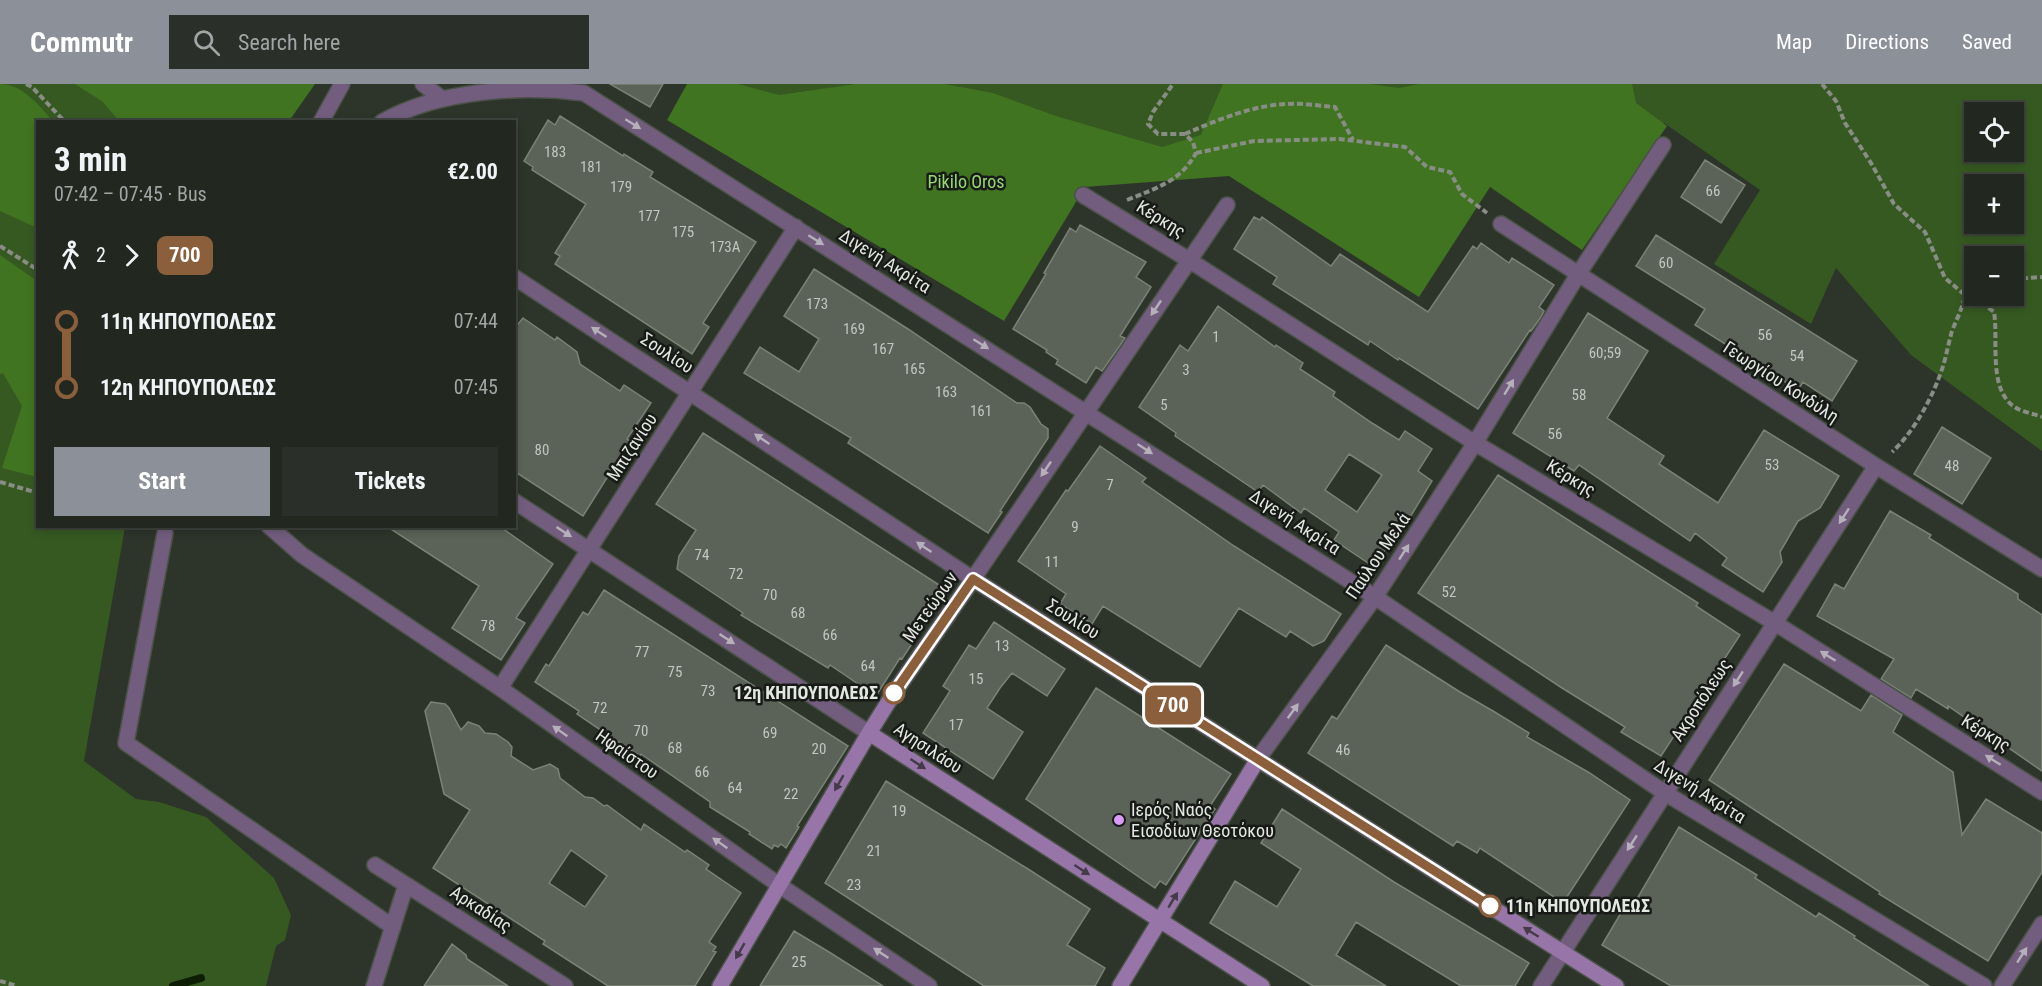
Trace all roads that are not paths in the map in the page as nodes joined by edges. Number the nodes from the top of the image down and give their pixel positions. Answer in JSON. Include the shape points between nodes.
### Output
{"nodes":[{"id":1,"x":342,"y":84,"type":"edge"},
{"id":2,"x":423,"y":84,"type":"edge"},
{"id":3,"x":441,"y":98,"type":"junction"},
{"id":4,"x":322,"y":120,"type":"edge"},
{"id":5,"x":385,"y":120,"type":"edge"},
{"id":6,"x":1663,"y":145,"type":"dead end"},
{"id":7,"x":1083,"y":195,"type":"dead end"},
{"id":8,"x":1227,"y":205,"type":"dead end"},
{"id":9,"x":1501,"y":224,"type":"road end"},
{"id":10,"x":796,"y":227,"type":"junction"},
{"id":11,"x":1189,"y":260,"type":"junction"},
{"id":12,"x":1579,"y":273,"type":"junction"},
{"id":13,"x":516,"y":278,"type":"edge"},
{"id":14,"x":690,"y":391,"type":"junction"},
{"id":15,"x":1086,"y":411,"type":"junction"},
{"id":16,"x":1475,"y":443,"type":"junction"},
{"id":17,"x":1876,"y":466,"type":"junction"},
{"id":18,"x":516,"y":502,"type":"edge"},
{"id":19,"x":271,"y":528,"type":"edge"},
{"id":20,"x":165,"y":533,"type":"dead end"},
{"id":21,"x":589,"y":549,"type":"junction"},
{"id":22,"x":2042,"y":569,"type":"edge"},
{"id":23,"x":973,"y":579,"type":"junction"},
{"id":24,"x":1375,"y":597,"type":"junction"},
{"id":25,"x":1775,"y":623,"type":"junction"},
{"id":26,"x":500,"y":688,"type":"junction"},
{"id":27,"x":869,"y":733,"type":"junction"},
{"id":28,"x":1258,"y":759,"type":"junction"},
{"id":29,"x":2042,"y":792,"type":"edge"},
{"id":30,"x":1665,"y":793,"type":"junction"},
{"id":31,"x":375,"y":865,"type":"dead end"},
{"id":32,"x":406,"y":885,"type":"junction"},
{"id":33,"x":779,"y":885,"type":"junction"},
{"id":34,"x":1160,"y":921,"type":"junction"},
{"id":35,"x":2042,"y":924,"type":"edge"},
{"id":36,"x":393,"y":927,"type":"junction"},
{"id":37,"x":1562,"y":952,"type":"junction"},
{"id":38,"x":374,"y":986,"type":"edge"},
{"id":39,"x":565,"y":986,"type":"edge"},
{"id":40,"x":720,"y":986,"type":"edge"},
{"id":41,"x":929,"y":986,"type":"edge"},
{"id":42,"x":1120,"y":986,"type":"edge"},
{"id":43,"x":1262,"y":986,"type":"edge"},
{"id":44,"x":1540,"y":986,"type":"edge"},
{"id":45,"x":1616,"y":986,"type":"edge"},
{"id":46,"x":1984,"y":986,"type":"edge"},
{"id":47,"x":2002,"y":986,"type":"edge"}],
"edges":[{"from":1,"to":4,"type":"street"},
{"from":2,"to":3,"type":"street"},
{"from":3,"to":5,"type":"street"},
{"from":3,"to":10,"type":"street","name":"Διγενή Ακρίτα","one_way":true,"via":[[527,88],[584,93]]},
{"from":6,"to":12,"type":"street","name":"Παύλου Μελά"},
{"from":7,"to":11,"type":"street","name":"Κέρκης"},
{"from":8,"to":11,"type":"street","name":"Μετεώρων"},
{"from":9,"to":12,"type":"street","name":"Γεωργίου Κονδύλη"},
{"from":10,"to":14,"type":"street","name":"Μπιζανίου"},
{"from":10,"to":15,"type":"street","name":"Διγενή Ακρίτα","one_way":true},
{"from":11,"to":15,"type":"street","name":"Μετεώρων","one_way":true},
{"from":11,"to":16,"type":"street","name":"Κέρκης"},
{"from":16,"to":12,"type":"street","name":"Παύλου Μελά","one_way":true},
{"from":12,"to":17,"type":"street","name":"Γεωργίου Κονδύλη"},
{"from":14,"to":13,"type":"street","name":"Σουλίου","one_way":true},
{"from":14,"to":21,"type":"street","name":"Μπιζανίου"},
{"from":23,"to":14,"type":"street","name":"Σουλίου","one_way":true},
{"from":15,"to":23,"type":"street","name":"Μετεώρων","one_way":true},
{"from":15,"to":24,"type":"street","name":"Διγενή Ακρίτα","one_way":true},
{"from":24,"to":16,"type":"street","name":"Παύλου Μελά","one_way":true},
{"from":16,"to":25,"type":"street","name":"Κέρκης"},
{"from":17,"to":22,"type":"street","name":"Γεωργίου Κονδύλη"},
{"from":17,"to":25,"type":"street","name":"Ακροπόλεως","one_way":true},
{"from":18,"to":21,"type":"street","name":"Αγησιλάου","one_way":true},
{"from":19,"to":26,"type":"street","name":"Ηφαίστου","via":[[302,555]]},
{"from":20,"to":36,"type":"street","via":[[126,743]]},
{"from":21,"to":26,"type":"street","name":"Μπιζανίου"},
{"from":21,"to":27,"type":"street","name":"Αγησιλάου","one_way":true},
{"from":23,"to":27,"type":"street","name":"Μετεώρων"},
{"from":23,"to":28,"type":"street","name":"Σουλίου"},
{"from":28,"to":24,"type":"street","name":"Παύλου Μελά","one_way":true},
{"from":24,"to":30,"type":"street","name":"Διγενή Ακρίτα"},
{"from":29,"to":25,"type":"street","name":"Κέρκης","one_way":true},
{"from":25,"to":30,"type":"street","name":"Ακροπόλεως","one_way":true},
{"from":33,"to":26,"type":"street","name":"Ηφαίστου","one_way":true},
{"from":27,"to":33,"type":"street","name":"Μετεώρων","one_way":true},
{"from":27,"to":34,"type":"street","name":"Αγησιλάου","one_way":true},
{"from":34,"to":28,"type":"street","name":"Παύλου Μελά","one_way":true},
{"from":37,"to":28,"type":"street","name":"Σουλίου","one_way":true},
{"from":30,"to":37,"type":"street","name":"Ακροπόλεως","one_way":true},
{"from":30,"to":46,"type":"street","name":"Διγενή Ακρίτα"},
{"from":31,"to":32,"type":"street","name":"Αρκαδίας"},
{"from":32,"to":36,"type":"street"},
{"from":32,"to":39,"type":"street","name":"Αρκαδίας"},
{"from":33,"to":40,"type":"street","name":"Μετεώρων","one_way":true},
{"from":41,"to":33,"type":"street","name":"Ηφαίστου","one_way":true},
{"from":34,"to":42,"type":"street","name":"Παύλου Μελά"},
{"from":34,"to":43,"type":"street","name":"Αγησιλάου"},
{"from":47,"to":35,"type":"street","one_way":true},
{"from":36,"to":38,"type":"street"},
{"from":37,"to":44,"type":"street","name":"Ακροπόλεως"},
{"from":37,"to":45,"type":"street","name":"Σουλίου"}]}
